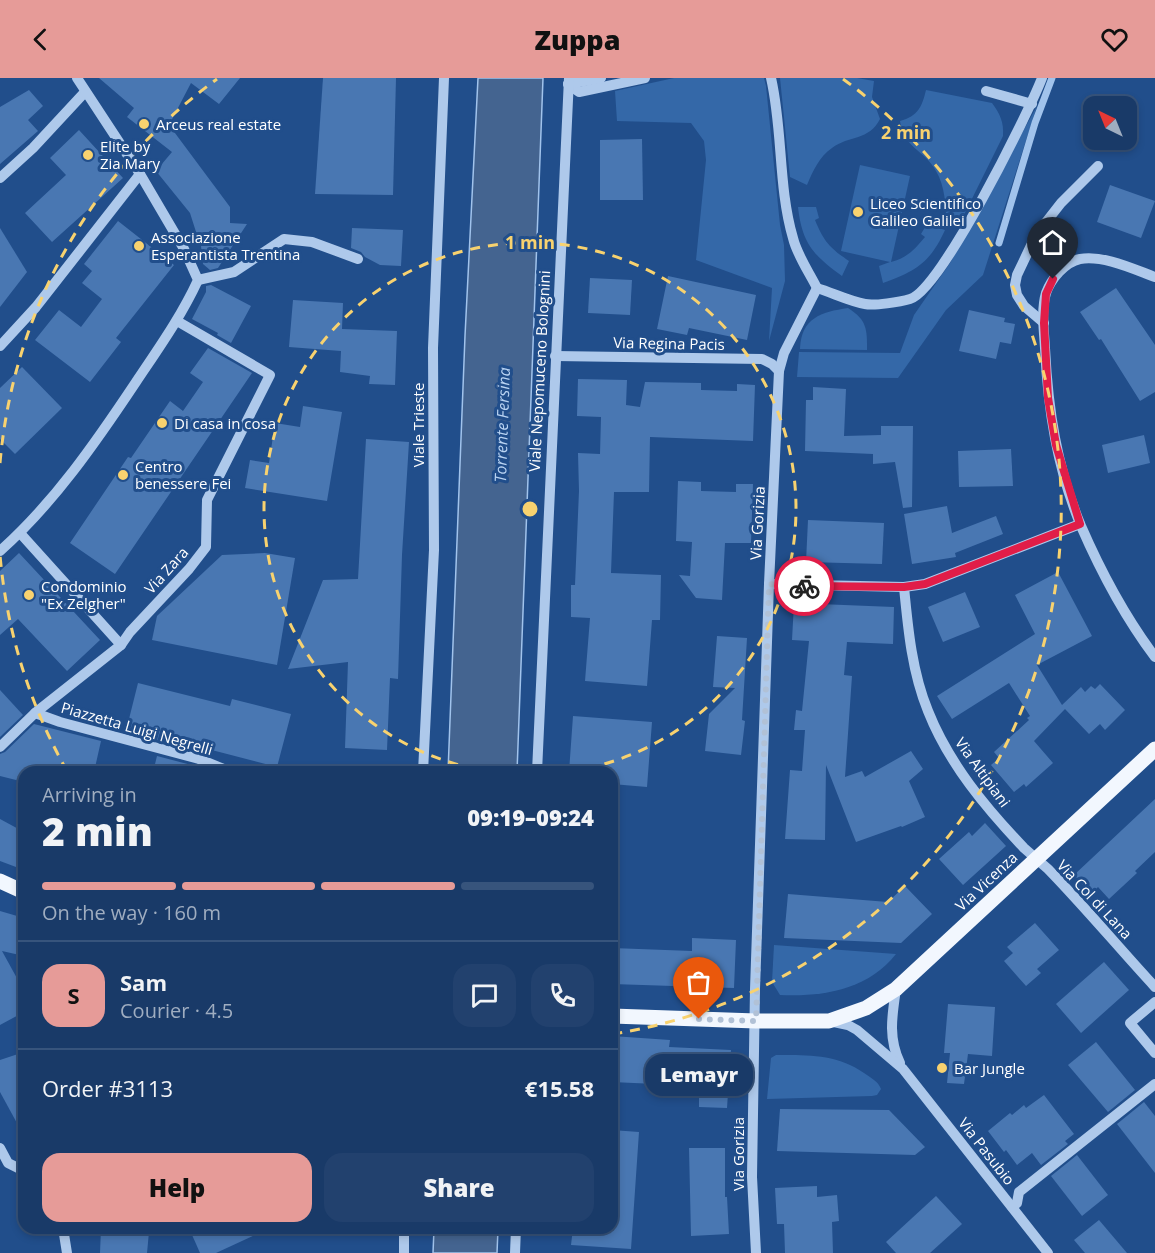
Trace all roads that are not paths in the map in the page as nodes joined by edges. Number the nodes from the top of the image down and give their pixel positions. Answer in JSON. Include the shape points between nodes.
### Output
{"nodes":[{"id":1,"x":77,"y":78,"type":"edge"},
{"id":2,"x":444,"y":78,"type":"edge"},
{"id":3,"x":601,"y":78,"type":"edge"},
{"id":4,"x":645,"y":78,"type":"edge"},
{"id":5,"x":771,"y":78,"type":"edge"},
{"id":6,"x":1042,"y":78,"type":"edge"},
{"id":7,"x":568,"y":81,"type":"edge"},
{"id":8,"x":986,"y":90,"type":"dead end"},
{"id":9,"x":85,"y":92,"type":"junction"},
{"id":10,"x":1032,"y":104,"type":"junction"},
{"id":11,"x":1098,"y":166,"type":"dead end"},
{"id":12,"x":140,"y":174,"type":"junction"},
{"id":13,"x":0,"y":178,"type":"edge"},
{"id":14,"x":358,"y":259,"type":"dead end"},
{"id":15,"x":1155,"y":277,"type":"edge"},
{"id":16,"x":198,"y":280,"type":"junction"},
{"id":17,"x":817,"y":288,"type":"junction"},
{"id":18,"x":177,"y":321,"type":"junction"},
{"id":19,"x":1044,"y":323,"type":"junction"},
{"id":20,"x":0,"y":346,"type":"edge"},
{"id":21,"x":555,"y":356,"type":"junction"},
{"id":22,"x":779,"y":371,"type":"junction"},
{"id":23,"x":1080,"y":524,"type":"junction"},
{"id":24,"x":20,"y":533,"type":"junction"},
{"id":25,"x":0,"y":550,"type":"edge"},
{"id":26,"x":769,"y":584,"type":"junction"},
{"id":27,"x":904,"y":587,"type":"junction"},
{"id":28,"x":122,"y":645,"type":"junction"},
{"id":29,"x":1155,"y":657,"type":"edge"},
{"id":30,"x":35,"y":713,"type":"junction"},
{"id":31,"x":0,"y":747,"type":"edge"},
{"id":32,"x":1155,"y":749,"type":"edge"},
{"id":33,"x":216,"y":766,"type":"edge"},
{"id":34,"x":423,"y":766,"type":"edge"},
{"id":35,"x":537,"y":766,"type":"edge"},
{"id":36,"x":1036,"y":859,"type":"junction"},
{"id":37,"x":0,"y":881,"type":"edge"},
{"id":38,"x":18,"y":889,"type":"edge"},
{"id":39,"x":1155,"y":987,"type":"edge"},
{"id":40,"x":896,"y":989,"type":"junction"},
{"id":41,"x":1155,"y":1002,"type":"edge"},
{"id":42,"x":618,"y":1016,"type":"edge"},
{"id":43,"x":756,"y":1021,"type":"junction"},
{"id":44,"x":829,"y":1021,"type":"junction"},
{"id":45,"x":1155,"y":1053,"type":"edge"},
{"id":46,"x":903,"y":1069,"type":"junction"},
{"id":47,"x":1155,"y":1084,"type":"edge"},
{"id":48,"x":0,"y":1148,"type":"edge"},
{"id":49,"x":18,"y":1168,"type":"edge"},
{"id":50,"x":1012,"y":1207,"type":"junction"},
{"id":51,"x":64,"y":1234,"type":"edge"},
{"id":52,"x":405,"y":1234,"type":"edge"},
{"id":53,"x":516,"y":1234,"type":"edge"},
{"id":54,"x":67,"y":1253,"type":"edge"},
{"id":55,"x":404,"y":1253,"type":"edge"},
{"id":56,"x":515,"y":1253,"type":"edge"},
{"id":57,"x":756,"y":1253,"type":"edge"},
{"id":58,"x":1047,"y":1253,"type":"edge"}],
"edges":[{"from":1,"to":9,"type":"street"},
{"from":2,"to":34,"type":"street","name":"Viale Trieste","via":[[433,348],[434,550]]},
{"from":3,"to":7,"type":"street"},
{"from":4,"to":7,"type":"street","via":[[579,92]]},
{"from":5,"to":17,"type":"street","via":[[793,239]]},
{"from":6,"to":10,"type":"street"},
{"from":7,"to":21,"type":"street","name":"Viale Nepomuceno Bolognini"},
{"from":8,"to":10,"type":"street"},
{"from":9,"to":12,"type":"street"},
{"from":9,"to":13,"type":"street"},
{"from":10,"to":17,"type":"street","via":[[965,229],[933,278],[912,299],[866,305]]},
{"from":11,"to":19,"type":"street","via":[[1036,235],[1017,275],[1017,295]]},
{"from":12,"to":16,"type":"street"},
{"from":12,"to":20,"type":"street","via":[[36,307]]},
{"from":14,"to":16,"type":"street","via":[[312,242],[284,239],[234,272]]},
{"from":15,"to":19,"type":"street","via":[[1097,258],[1078,260],[1063,267],[1053,279],[1046,294]]},
{"from":16,"to":18,"type":"street"},
{"from":17,"to":22,"type":"street","name":"Via Gorizia"},
{"from":18,"to":24,"type":"street","via":[[106,426],[41,512]]},
{"from":18,"to":28,"type":"street","name":"Via Zara","via":[[270,375],[207,500],[206,547]]},
{"from":19,"to":23,"type":"street","via":[[1048,398],[1056,445]]},
{"from":21,"to":22,"type":"street","name":"Via Regina Pacis","via":[[762,359]]},
{"from":21,"to":35,"type":"street","name":"Viale Nepomuceno Bolognini"},
{"from":22,"to":26,"type":"street","name":"Via Gorizia"},
{"from":23,"to":27,"type":"street","via":[[925,584]]},
{"from":23,"to":29,"type":"street","via":[[1109,585]]},
{"from":24,"to":25,"type":"street"},
{"from":24,"to":28,"type":"street"},
{"from":26,"to":27,"type":"street"},
{"from":26,"to":43,"type":"street","name":"Via Gorizia"},
{"from":27,"to":36,"type":"street","name":"Via Altipiani","via":[[918,683],[928,712],[946,749],[982,801]]},
{"from":28,"to":30,"type":"street"},
{"from":30,"to":31,"type":"street"},
{"from":30,"to":33,"type":"street","name":"Piazzetta Luigi Negrelli"},
{"from":32,"to":36,"type":"main road","name":"Via Vicenza"},
{"from":36,"to":39,"type":"street","name":"Via Col di Lana"},
{"from":36,"to":40,"type":"main road","name":"Via Vicenza"},
{"from":37,"to":38,"type":"main road"},
{"from":40,"to":44,"type":"main road","name":"Via Vicenza","via":[[866,1008]]},
{"from":40,"to":46,"type":"street","name":"Via Pasubio","via":[[893,1048]]},
{"from":41,"to":45,"type":"street","via":[[1131,1023]]},
{"from":42,"to":43,"type":"main road","name":"Via Vicenza"},
{"from":43,"to":44,"type":"main road","name":"Via Vicenza"},
{"from":43,"to":57,"type":"street","name":"Via Gorizia","via":[[752,1177]]},
{"from":44,"to":46,"type":"street","name":"Via Pasubio","via":[[857,1030]]},
{"from":46,"to":50,"type":"street","name":"Via Pasubio"},
{"from":47,"to":50,"type":"street","via":[[1019,1192]]},
{"from":48,"to":49,"type":"street","via":[[8,1163]]},
{"from":50,"to":58,"type":"street","name":"Via Pasubio"},
{"from":51,"to":54,"type":"street"},
{"from":52,"to":55,"type":"street"},
{"from":53,"to":56,"type":"street"}]}
